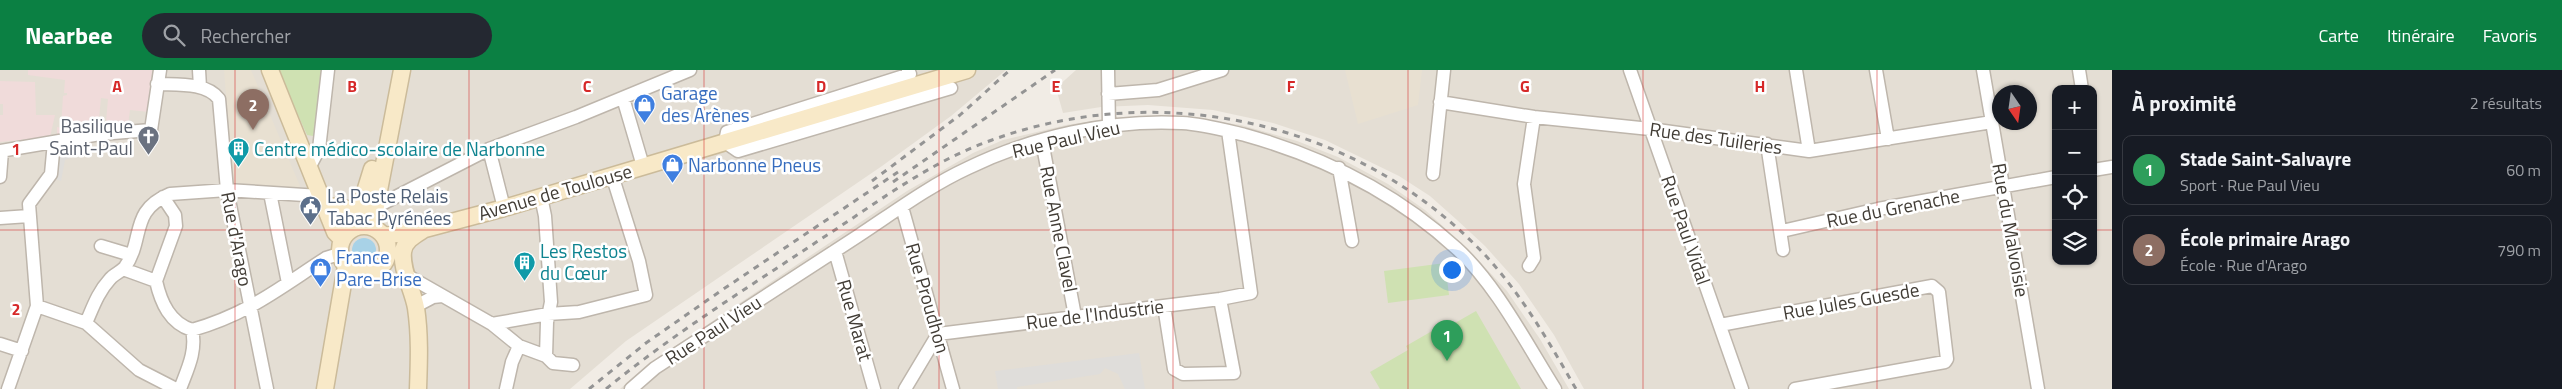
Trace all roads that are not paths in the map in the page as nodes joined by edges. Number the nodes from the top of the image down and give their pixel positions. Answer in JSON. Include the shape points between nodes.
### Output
{"nodes":[{"id":1,"x":160,"y":70,"type":"edge"},
{"id":2,"x":200,"y":70,"type":"edge"},
{"id":3,"x":270,"y":70,"type":"edge"},
{"id":4,"x":328,"y":70,"type":"edge"},
{"id":5,"x":1108,"y":70,"type":"edge"},
{"id":6,"x":1222,"y":70,"type":"edge"},
{"id":7,"x":1444,"y":70,"type":"edge"},
{"id":8,"x":1630,"y":70,"type":"edge"},
{"id":9,"x":1796,"y":70,"type":"edge"},
{"id":10,"x":1876,"y":70,"type":"edge"},
{"id":11,"x":1983,"y":70,"type":"edge"},
{"id":12,"x":2079,"y":70,"type":"edge"},
{"id":13,"x":687,"y":71,"type":"edge"},
{"id":14,"x":913,"y":71,"type":"edge"},
{"id":15,"x":965,"y":71,"type":"edge"},
{"id":16,"x":400,"y":78,"type":"edge"},
{"id":17,"x":157,"y":84,"type":"junction"},
{"id":18,"x":2081,"y":85,"type":"edge"},
{"id":19,"x":200,"y":87,"type":"junction"},
{"id":20,"x":951,"y":88,"type":"dead end"},
{"id":21,"x":1108,"y":94,"type":"junction"},
{"id":22,"x":623,"y":98,"type":"junction"},
{"id":23,"x":1440,"y":102,"type":"junction"},
{"id":24,"x":1534,"y":117,"type":"junction"},
{"id":25,"x":1992,"y":122,"type":"joint"},
{"id":26,"x":1109,"y":126,"type":"junction"},
{"id":27,"x":1650,"y":129,"type":"junction"},
{"id":28,"x":1993,"y":130,"type":"edge"},
{"id":29,"x":1228,"y":131,"type":"junction"},
{"id":30,"x":1888,"y":139,"type":"junction"},
{"id":31,"x":1042,"y":141,"type":"junction"},
{"id":32,"x":54,"y":142,"type":"junction"},
{"id":33,"x":724,"y":142,"type":"junction"},
{"id":34,"x":1767,"y":144,"type":"junction"},
{"id":35,"x":489,"y":149,"type":"junction"},
{"id":36,"x":1,"y":151,"type":"edge"},
{"id":37,"x":1809,"y":151,"type":"junction"},
{"id":38,"x":643,"y":166,"type":"junction"},
{"id":39,"x":2097,"y":167,"type":"edge"},
{"id":40,"x":2112,"y":167,"type":"edge"},
{"id":41,"x":309,"y":168,"type":"junction"},
{"id":42,"x":1338,"y":168,"type":"junction"},
{"id":43,"x":1433,"y":174,"type":"dead end"},
{"id":44,"x":612,"y":175,"type":"junction"},
{"id":45,"x":0,"y":178,"type":"edge"},
{"id":46,"x":2052,"y":178,"type":"edge"},
{"id":47,"x":2004,"y":187,"type":"junction"},
{"id":48,"x":227,"y":190,"type":"junction"},
{"id":49,"x":270,"y":193,"type":"junction"},
{"id":50,"x":163,"y":197,"type":"junction"},
{"id":51,"x":540,"y":197,"type":"junction"},
{"id":52,"x":322,"y":201,"type":"junction"},
{"id":53,"x":376,"y":207,"type":"junction"},
{"id":54,"x":902,"y":207,"type":"junction"},
{"id":55,"x":504,"y":208,"type":"junction"},
{"id":56,"x":29,"y":216,"type":"junction"},
{"id":57,"x":0,"y":218,"type":"edge"},
{"id":58,"x":425,"y":229,"type":"junction"},
{"id":59,"x":372,"y":230,"type":"junction"},
{"id":60,"x":1782,"y":231,"type":"junction"},
{"id":61,"x":1352,"y":241,"type":"dead end"},
{"id":62,"x":101,"y":246,"type":"dead end"},
{"id":63,"x":835,"y":250,"type":"junction"},
{"id":64,"x":1783,"y":250,"type":"dead end"},
{"id":65,"x":342,"y":253,"type":"junction"},
{"id":66,"x":132,"y":255,"type":"junction"},
{"id":67,"x":1529,"y":266,"type":"dead end"},
{"id":68,"x":123,"y":269,"type":"junction"},
{"id":69,"x":406,"y":273,"type":"junction"},
{"id":70,"x":156,"y":282,"type":"junction"},
{"id":71,"x":288,"y":283,"type":"junction"},
{"id":72,"x":442,"y":296,"type":"junction"},
{"id":73,"x":1220,"y":299,"type":"junction"},
{"id":74,"x":37,"y":306,"type":"junction"},
{"id":75,"x":416,"y":306,"type":"junction"},
{"id":76,"x":1164,"y":306,"type":"junction"},
{"id":77,"x":250,"y":308,"type":"junction"},
{"id":78,"x":548,"y":314,"type":"junction"},
{"id":79,"x":1075,"y":316,"type":"junction"},
{"id":80,"x":86,"y":323,"type":"junction"},
{"id":81,"x":492,"y":324,"type":"junction"},
{"id":82,"x":1720,"y":325,"type":"junction"},
{"id":83,"x":192,"y":330,"type":"junction"},
{"id":84,"x":938,"y":334,"type":"junction"},
{"id":85,"x":0,"y":344,"type":"edge"},
{"id":86,"x":519,"y":346,"type":"junction"},
{"id":87,"x":22,"y":351,"type":"junction"},
{"id":88,"x":546,"y":356,"type":"junction"},
{"id":89,"x":573,"y":364,"type":"dead end"},
{"id":90,"x":8,"y":389,"type":"edge"},
{"id":91,"x":176,"y":389,"type":"edge"},
{"id":92,"x":180,"y":389,"type":"edge"},
{"id":93,"x":267,"y":389,"type":"edge"},
{"id":94,"x":326,"y":389,"type":"edge"},
{"id":95,"x":418,"y":389,"type":"edge"},
{"id":96,"x":506,"y":389,"type":"edge"},
{"id":97,"x":631,"y":389,"type":"edge"},
{"id":98,"x":874,"y":389,"type":"edge"},
{"id":99,"x":905,"y":389,"type":"edge"},
{"id":100,"x":953,"y":389,"type":"edge"},
{"id":101,"x":1554,"y":389,"type":"edge"},
{"id":102,"x":1742,"y":389,"type":"edge"},
{"id":103,"x":1795,"y":389,"type":"edge"},
{"id":104,"x":2038,"y":389,"type":"edge"}],
"edges":[{"from":1,"to":17,"type":"street"},
{"from":2,"to":19,"type":"street"},
{"from":3,"to":41,"type":"main road"},
{"from":4,"to":41,"type":"street","via":[[318,149]]},
{"from":5,"to":21,"type":"street"},
{"from":6,"to":21,"type":"street","via":[[1158,90]]},
{"from":7,"to":23,"type":"street"},
{"from":8,"to":27,"type":"street","name":"Rue Paul Vidal"},
{"from":9,"to":37,"type":"street"},
{"from":10,"to":30,"type":"street"},
{"from":11,"to":25,"type":"street","name":"Rue du Malvoisie"},
{"from":12,"to":18,"type":"street"},
{"from":13,"to":22,"type":"street"},
{"from":14,"to":33,"type":"street","via":[[727,132]]},
{"from":15,"to":33,"type":"main road","name":"Avenue de Toulouse"},
{"from":16,"to":53,"type":"main road"},
{"from":16,"to":59,"type":"main road"},
{"from":17,"to":19,"type":"street"},
{"from":17,"to":32,"type":"street","via":[[150,130]]},
{"from":19,"to":48,"type":"street","name":"Rue d'Arago","via":[[212,91],[219,99]]},
{"from":20,"to":33,"type":"street","via":[[738,151]]},
{"from":21,"to":26,"type":"street"},
{"from":22,"to":35,"type":"street"},
{"from":22,"to":38,"type":"street"},
{"from":23,"to":24,"type":"street","name":"Rue des Tuileries"},
{"from":23,"to":43,"type":"street"},
{"from":24,"to":27,"type":"street","name":"Rue des Tuileries"},
{"from":24,"to":67,"type":"street","via":[[1524,184],[1534,258]]},
{"from":25,"to":30,"type":"street","name":"Rue des Tuileries"},
{"from":26,"to":29,"type":"street","name":"Rue Paul Vieu","via":[[1182,123]]},
{"from":26,"to":31,"type":"street","name":"Rue Paul Vieu"},
{"from":27,"to":34,"type":"street","name":"Rue des Tuileries"},
{"from":27,"to":82,"type":"street","name":"Rue Paul Vidal"},
{"from":28,"to":47,"type":"street","name":"Rue du Malvoisie"},
{"from":29,"to":42,"type":"street","name":"Rue Paul Vieu","via":[[1289,147]]},
{"from":29,"to":73,"type":"street","name":"Rue de l'Industrie","via":[[1251,293]]},
{"from":30,"to":37,"type":"street","name":"Rue des Tuileries"},
{"from":31,"to":54,"type":"street","name":"Rue Paul Vieu","via":[[966,168]]},
{"from":31,"to":79,"type":"street","name":"Rue Anne Clavel"},
{"from":32,"to":36,"type":"street"},
{"from":32,"to":56,"type":"street","via":[[51,174],[32,198]]},
{"from":33,"to":38,"type":"main road","name":"Avenue de Toulouse"},
{"from":34,"to":37,"type":"street","name":"Rue des Tuileries"},
{"from":34,"to":60,"type":"street"},
{"from":35,"to":53,"type":"street"},
{"from":35,"to":55,"type":"street"},
{"from":36,"to":45,"type":"street"},
{"from":38,"to":44,"type":"main road","name":"Avenue de Toulouse"},
{"from":39,"to":40,"type":"street"},
{"from":41,"to":52,"type":"main road"},
{"from":42,"to":61,"type":"street"},
{"from":42,"to":101,"type":"street","name":"Rue Paul Vieu","via":[[1389,196],[1458,249],[1500,300]]},
{"from":44,"to":51,"type":"main road","name":"Avenue de Toulouse"},
{"from":44,"to":78,"type":"street","via":[[646,295],[580,312]]},
{"from":46,"to":47,"type":"street","name":"Rue du Grenache"},
{"from":47,"to":60,"type":"street","name":"Rue du Grenache","via":[[1878,209]]},
{"from":47,"to":104,"type":"street","name":"Rue du Malvoisie"},
{"from":48,"to":49,"type":"street"},
{"from":48,"to":50,"type":"street"},
{"from":48,"to":77,"type":"street","name":"Rue d'Arago"},
{"from":49,"to":52,"type":"street"},
{"from":49,"to":71,"type":"street"},
{"from":50,"to":66,"type":"street","via":[[144,212]]},
{"from":50,"to":70,"type":"street","via":[[175,215],[176,226]]},
{"from":51,"to":55,"type":"main road","name":"Avenue de Toulouse"},
{"from":51,"to":78,"type":"street","via":[[545,216],[551,302]]},
{"from":52,"to":59,"type":"main road"},
{"from":52,"to":65,"type":"main road"},
{"from":53,"to":59,"type":"main road"},
{"from":54,"to":63,"type":"street","name":"Rue Paul Vieu"},
{"from":54,"to":84,"type":"street","name":"Rue Proudhon"},
{"from":55,"to":58,"type":"main road","name":"Avenue de Toulouse"},
{"from":56,"to":57,"type":"street"},
{"from":56,"to":74,"type":"street"},
{"from":58,"to":59,"type":"main road","name":"Avenue de Toulouse"},
{"from":58,"to":69,"type":"main road","via":[[408,241],[404,248]]},
{"from":59,"to":65,"type":"main road","via":[[351,229]]},
{"from":59,"to":65,"type":"main road","via":[[384,263],[373,272],[358,274]]},
{"from":59,"to":69,"type":"main road"},
{"from":60,"to":64,"type":"street"},
{"from":62,"to":66,"type":"street"},
{"from":63,"to":97,"type":"street","name":"Rue Paul Vieu","via":[[655,368]]},
{"from":63,"to":98,"type":"street","name":"Rue Marat"},
{"from":65,"to":71,"type":"street","via":[[326,258]]},
{"from":65,"to":94,"type":"main road"},
{"from":66,"to":68,"type":"street"},
{"from":68,"to":70,"type":"street"},
{"from":68,"to":80,"type":"street","via":[[104,284]]},
{"from":69,"to":72,"type":"street"},
{"from":69,"to":75,"type":"main road"},
{"from":70,"to":83,"type":"street","via":[[170,316]]},
{"from":71,"to":77,"type":"street"},
{"from":72,"to":75,"type":"street"},
{"from":72,"to":81,"type":"street"},
{"from":73,"to":76,"type":"street","name":"Rue de l'Industrie"},
{"from":73,"to":76,"type":"street","via":[[1234,373],[1182,374],[1174,369]]},
{"from":74,"to":80,"type":"street"},
{"from":74,"to":87,"type":"street"},
{"from":75,"to":95,"type":"main road","via":[[420,339]]},
{"from":76,"to":79,"type":"street","name":"Rue de l'Industrie"},
{"from":77,"to":83,"type":"street","via":[[221,322]]},
{"from":77,"to":93,"type":"street","name":"Rue d'Arago"},
{"from":78,"to":81,"type":"street"},
{"from":78,"to":88,"type":"street"},
{"from":79,"to":84,"type":"street","name":"Rue de l'Industrie"},
{"from":80,"to":91,"type":"street","via":[[139,370]]},
{"from":81,"to":86,"type":"street"},
{"from":82,"to":102,"type":"street","name":"Rue Paul Vidal"},
{"from":82,"to":103,"type":"street","name":"Rue Jules Guesde","via":[[1932,286],[1939,292],[1945,362]]},
{"from":83,"to":92,"type":"street","via":[[193,354]]},
{"from":84,"to":99,"type":"street"},
{"from":84,"to":100,"type":"street","name":"Rue Proudhon"},
{"from":85,"to":87,"type":"street"},
{"from":86,"to":88,"type":"street"},
{"from":86,"to":96,"type":"street"},
{"from":87,"to":90,"type":"street"},
{"from":88,"to":89,"type":"street","via":[[553,363]]}]}
